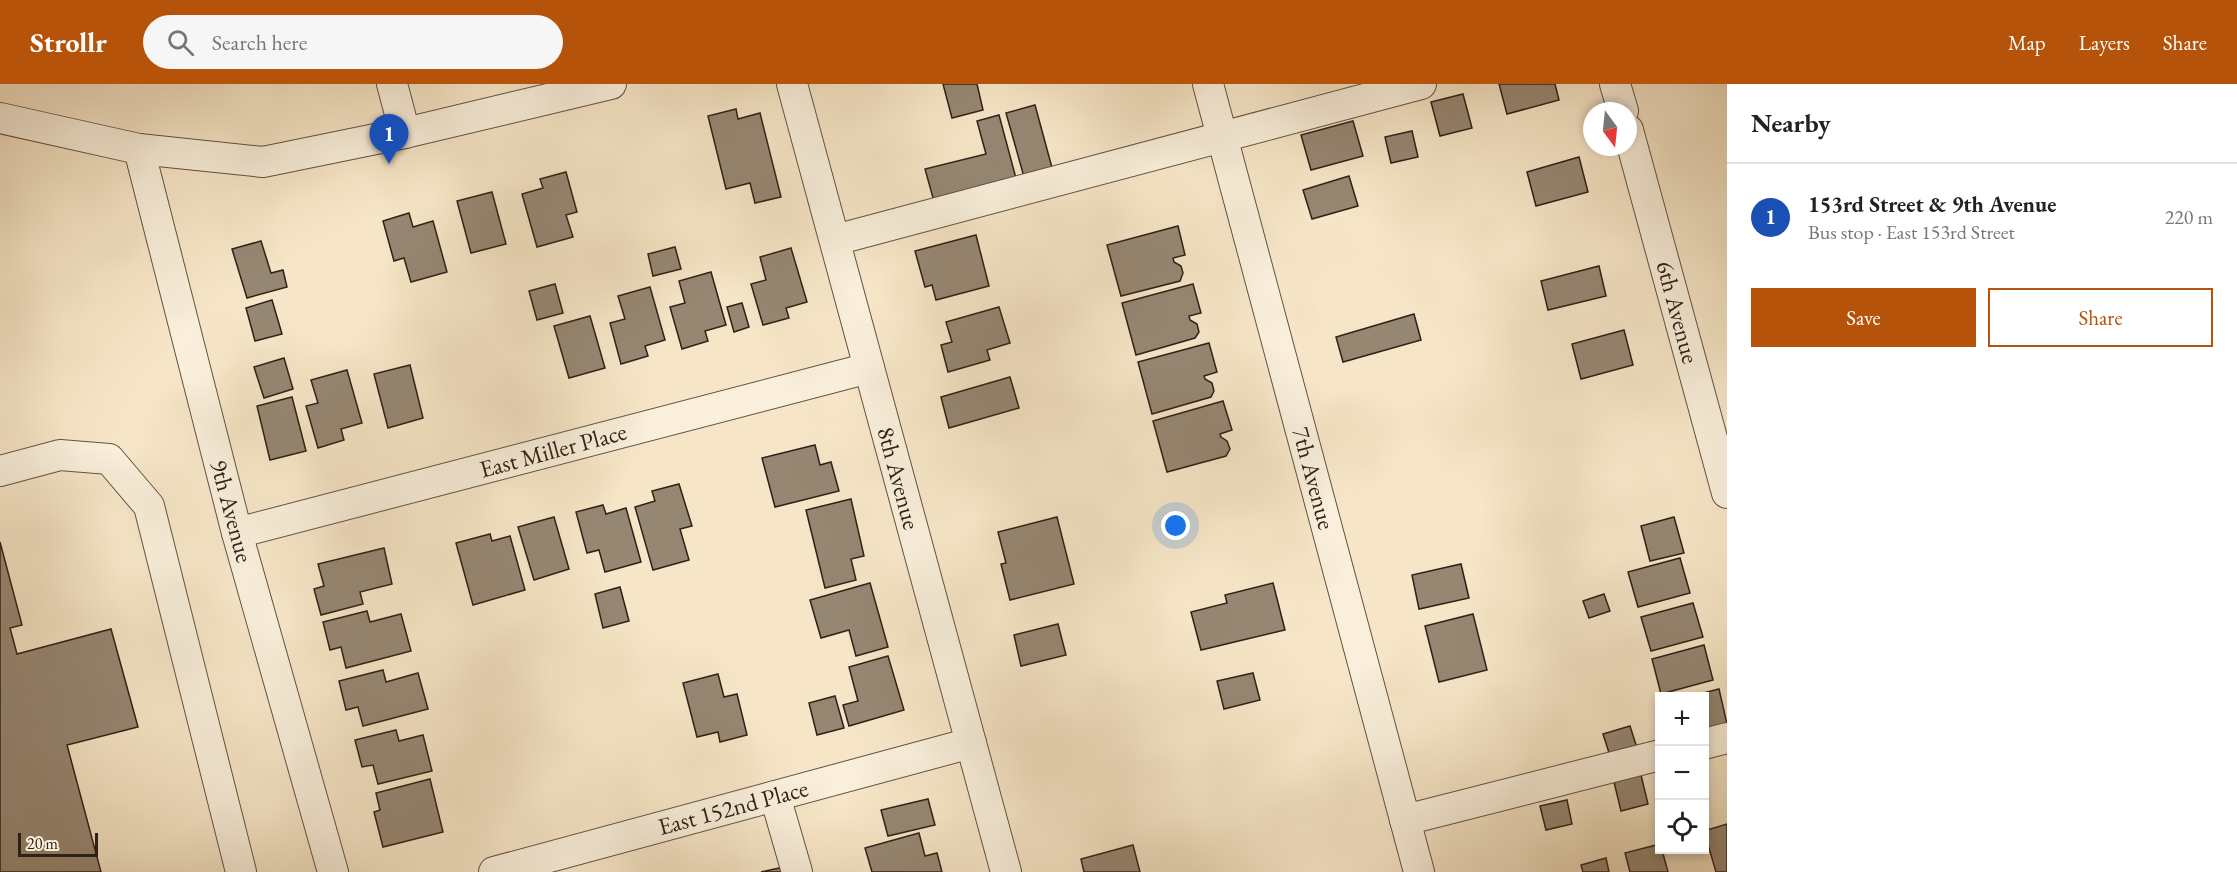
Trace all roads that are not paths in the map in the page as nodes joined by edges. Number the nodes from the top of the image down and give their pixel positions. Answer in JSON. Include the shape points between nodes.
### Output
{"nodes":[{"id":1,"x":392,"y":84,"type":"edge"},
{"id":2,"x":610,"y":84,"type":"edge"},
{"id":3,"x":792,"y":84,"type":"edge"},
{"id":4,"x":1208,"y":84,"type":"edge"},
{"id":5,"x":1421,"y":84,"type":"edge"},
{"id":6,"x":1616,"y":84,"type":"edge"},
{"id":7,"x":1621,"y":102,"type":"edge"},
{"id":8,"x":0,"y":118,"type":"edge"},
{"id":9,"x":405,"y":133,"type":"junction"},
{"id":10,"x":1222,"y":137,"type":"junction"},
{"id":11,"x":139,"y":149,"type":"junction"},
{"id":12,"x":1635,"y":156,"type":"edge"},
{"id":13,"x":835,"y":240,"type":"junction"},
{"id":14,"x":869,"y":368,"type":"junction"},
{"id":15,"x":0,"y":471,"type":"edge"},
{"id":16,"x":1727,"y":493,"type":"edge"},
{"id":17,"x":237,"y":533,"type":"junction"},
{"id":18,"x":1727,"y":738,"type":"edge"},
{"id":19,"x":971,"y":743,"type":"junction"},
{"id":20,"x":1709,"y":743,"type":"edge"},
{"id":21,"x":1655,"y":756,"type":"edge"},
{"id":22,"x":774,"y":796,"type":"junction"},
{"id":23,"x":1405,"y":820,"type":"junction"},
{"id":24,"x":241,"y":872,"type":"edge"},
{"id":25,"x":333,"y":872,"type":"edge"},
{"id":26,"x":494,"y":872,"type":"edge"},
{"id":27,"x":797,"y":872,"type":"edge"},
{"id":28,"x":1006,"y":872,"type":"edge"},
{"id":29,"x":1419,"y":872,"type":"edge"}],
"edges":[{"from":1,"to":9,"type":"street"},
{"from":2,"to":9,"type":"street"},
{"from":3,"to":13,"type":"street","name":"8th Avenue"},
{"from":4,"to":10,"type":"street","name":"7th Avenue"},
{"from":5,"to":10,"type":"street"},
{"from":6,"to":7,"type":"street"},
{"from":8,"to":11,"type":"street"},
{"from":9,"to":11,"type":"street","via":[[263,162]]},
{"from":10,"to":13,"type":"street"},
{"from":10,"to":23,"type":"street","name":"7th Avenue"},
{"from":11,"to":17,"type":"street","name":"9th Avenue"},
{"from":12,"to":16,"type":"street","name":"6th Avenue"},
{"from":13,"to":14,"type":"street","name":"8th Avenue"},
{"from":14,"to":17,"type":"street","name":"East Miller Place"},
{"from":14,"to":19,"type":"street","name":"8th Avenue"},
{"from":15,"to":24,"type":"street","via":[[60,456],[109,459],[149,507]]},
{"from":17,"to":25,"type":"street","name":"9th Avenue"},
{"from":18,"to":20,"type":"street"},
{"from":19,"to":22,"type":"street","name":"East 152nd Place"},
{"from":19,"to":28,"type":"street","name":"8th Avenue"},
{"from":21,"to":23,"type":"street"},
{"from":22,"to":26,"type":"street","name":"East 152nd Place"},
{"from":22,"to":27,"type":"street"},
{"from":23,"to":29,"type":"street","name":"7th Avenue"}]}
